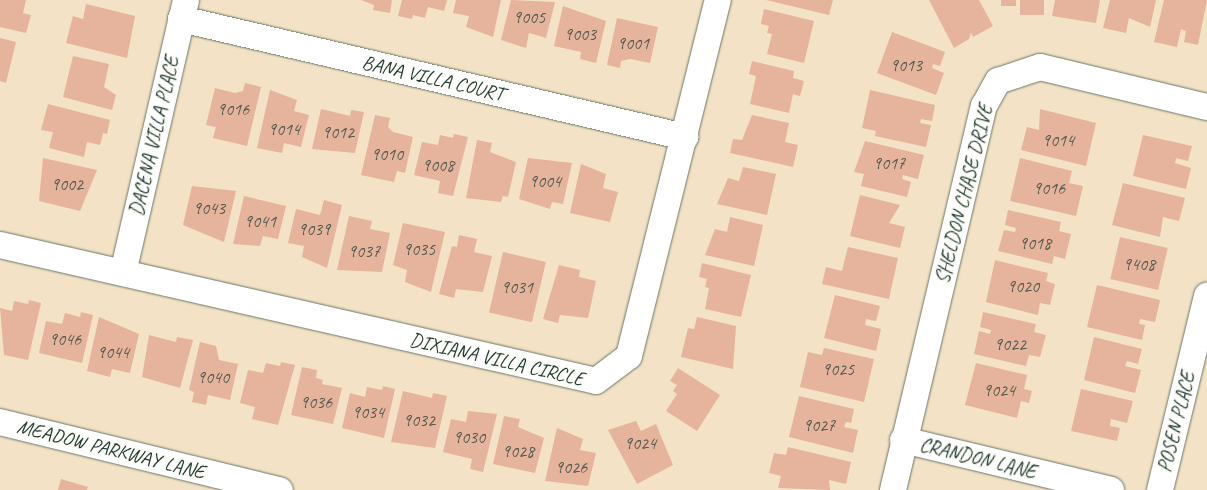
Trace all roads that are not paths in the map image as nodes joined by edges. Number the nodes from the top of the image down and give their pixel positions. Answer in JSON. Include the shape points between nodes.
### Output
{"nodes":[{"id":1,"x":718,"y":0,"type":"edge"},
{"id":2,"x":184,"y":10,"type":"edge"},
{"id":3,"x":1207,"y":107,"type":"edge"},
{"id":4,"x":685,"y":137,"type":"junction"},
{"id":5,"x":0,"y":245,"type":"edge"},
{"id":6,"x":122,"y":273,"type":"junction"},
{"id":7,"x":1207,"y":296,"type":"edge"},
{"id":8,"x":0,"y":422,"type":"edge"},
{"id":9,"x":904,"y":440,"type":"junction"},
{"id":10,"x":280,"y":490,"type":"edge"},
{"id":11,"x":892,"y":490,"type":"edge"},
{"id":12,"x":1110,"y":490,"type":"edge"},
{"id":13,"x":1160,"y":490,"type":"edge"}],
"edges":[{"from":1,"to":4,"type":"street","name":"DIXIANA VILLA CIRCLE"},
{"from":2,"to":4,"type":"street","name":"BANA VILLA COURT"},
{"from":2,"to":6,"type":"street","name":"DACENA VILLA PLACE"},
{"from":3,"to":9,"type":"street","name":"SHELDON CHASE DRIVE","via":[[1040,67],[998,81],[984,106]]},
{"from":4,"to":6,"type":"street","name":"DIXIANA VILLA CIRCLE","via":[[629,356],[596,381]]},
{"from":5,"to":6,"type":"street","name":"DIXIANA VILLA CIRCLE"},
{"from":7,"to":13,"type":"street","name":"POSEN PLACE"},
{"from":8,"to":10,"type":"street","name":"MEADOW PARKWAY LANE"},
{"from":9,"to":11,"type":"street","name":"SHELDON CHASE DRIVE"},
{"from":9,"to":12,"type":"street","name":"CRANDON LANE"}]}
